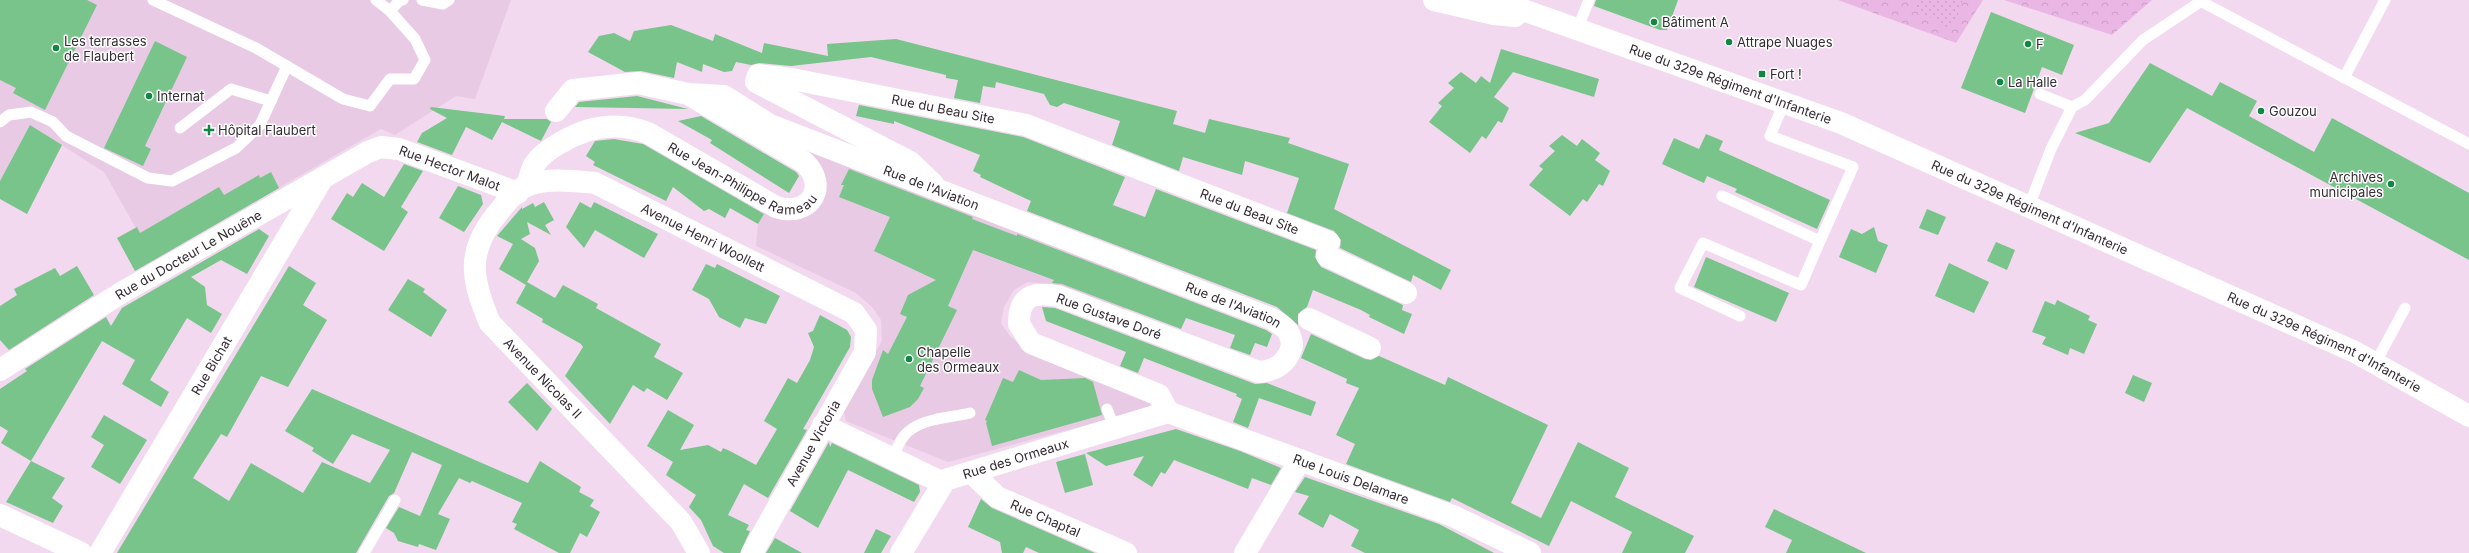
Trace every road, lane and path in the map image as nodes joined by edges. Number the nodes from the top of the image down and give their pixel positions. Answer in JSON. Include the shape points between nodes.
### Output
{"nodes":[{"id":1,"x":153,"y":0,"type":"edge"},
{"id":2,"x":376,"y":0,"type":"edge"},
{"id":3,"x":403,"y":0,"type":"edge"},
{"id":4,"x":422,"y":0,"type":"edge"},
{"id":5,"x":449,"y":0,"type":"edge"},
{"id":6,"x":1494,"y":0,"type":"edge"},
{"id":7,"x":1589,"y":0,"type":"edge"},
{"id":8,"x":2385,"y":0,"type":"edge"},
{"id":9,"x":2202,"y":1,"type":"edge"},
{"id":10,"x":1442,"y":2,"type":"edge"},
{"id":11,"x":390,"y":11,"type":"junction"},
{"id":12,"x":1536,"y":15,"type":"junction"},
{"id":13,"x":1577,"y":30,"type":"junction"},
{"id":14,"x":287,"y":66,"type":"junction"},
{"id":15,"x":2344,"y":78,"type":"junction"},
{"id":16,"x":688,"y":94,"type":"junction"},
{"id":17,"x":2040,"y":94,"type":"dead end"},
{"id":18,"x":271,"y":101,"type":"junction"},
{"id":19,"x":1784,"y":103,"type":"junction"},
{"id":20,"x":2072,"y":107,"type":"junction"},
{"id":21,"x":556,"y":111,"type":"dead end"},
{"id":22,"x":0,"y":122,"type":"edge"},
{"id":23,"x":180,"y":128,"type":"dead end"},
{"id":24,"x":2469,"y":144,"type":"edge"},
{"id":25,"x":381,"y":147,"type":"joint"},
{"id":26,"x":322,"y":178,"type":"junction"},
{"id":27,"x":523,"y":189,"type":"junction"},
{"id":28,"x":939,"y":190,"type":"junction"},
{"id":29,"x":1722,"y":196,"type":"dead end"},
{"id":30,"x":2029,"y":206,"type":"junction"},
{"id":31,"x":1820,"y":241,"type":"junction"},
{"id":32,"x":1406,"y":293,"type":"dead end"},
{"id":33,"x":2405,"y":308,"type":"dead end"},
{"id":34,"x":1740,"y":316,"type":"dead end"},
{"id":35,"x":1309,"y":319,"type":"dead end"},
{"id":36,"x":866,"y":330,"type":"joint"},
{"id":37,"x":1370,"y":348,"type":"dead end"},
{"id":38,"x":1291,"y":351,"type":"joint"},
{"id":39,"x":2376,"y":362,"type":"junction"},
{"id":40,"x":0,"y":370,"type":"edge"},
{"id":41,"x":1168,"y":412,"type":"junction"},
{"id":42,"x":970,"y":413,"type":"dead end"},
{"id":43,"x":2469,"y":416,"type":"edge"},
{"id":44,"x":823,"y":425,"type":"junction"},
{"id":45,"x":892,"y":458,"type":"junction"},
{"id":46,"x":1300,"y":460,"type":"junction"},
{"id":47,"x":971,"y":472,"type":"junction"},
{"id":48,"x":944,"y":483,"type":"junction"},
{"id":49,"x":395,"y":500,"type":"dead end"},
{"id":50,"x":0,"y":515,"type":"edge"},
{"id":51,"x":82,"y":553,"type":"edge"},
{"id":52,"x":100,"y":553,"type":"edge"},
{"id":53,"x":364,"y":553,"type":"edge"},
{"id":54,"x":699,"y":553,"type":"edge"},
{"id":55,"x":752,"y":553,"type":"edge"},
{"id":56,"x":901,"y":553,"type":"edge"},
{"id":57,"x":1126,"y":553,"type":"edge"},
{"id":58,"x":1245,"y":553,"type":"edge"},
{"id":59,"x":1530,"y":553,"type":"edge"}],
"edges":[{"from":1,"to":14,"type":"lane","via":[[256,48]]},
{"from":2,"to":11,"type":"lane"},
{"from":3,"to":11,"type":"lane"},
{"from":4,"to":5,"type":"lane","via":[[443,4]]},
{"from":6,"to":10,"type":"street"},
{"from":6,"to":12,"type":"street","name":"Rue du 329e Régiment d'Infanterie"},
{"from":7,"to":13,"type":"lane"},
{"from":8,"to":15,"type":"lane"},
{"from":9,"to":15,"type":"lane"},
{"from":9,"to":20,"type":"lane","via":[[2143,40],[2085,100]]},
{"from":10,"to":12,"type":"street","via":[[1494,14]]},
{"from":11,"to":14,"type":"lane","via":[[415,39],[425,60],[414,79],[390,79],[370,106],[343,99]]},
{"from":12,"to":13,"type":"street","name":"Rue du 329e Régiment d'Infanterie"},
{"from":13,"to":19,"type":"street","name":"Rue du 329e Régiment d'Infanterie"},
{"from":14,"to":18,"type":"lane"},
{"from":15,"to":24,"type":"lane"},
{"from":16,"to":21,"type":"street","name":"Rue de l'Aviation","via":[[638,84],[592,87],[573,90]]},
{"from":16,"to":27,"type":"street","name":"Rue Jean-Philippe Rameau","via":[[812,169],[816,184],[814,194],[808,202],[800,208],[788,211],[776,207],[648,133],[615,126],[592,128],[573,135],[549,150],[534,165]]},
{"from":16,"to":28,"type":"street","name":"Rue de l'Aviation","via":[[724,96],[770,125]]},
{"from":17,"to":20,"type":"lane"},
{"from":18,"to":22,"type":"lane","via":[[260,125],[236,148],[172,181],[148,178],[66,136],[53,122],[31,112],[9,115]]},
{"from":18,"to":23,"type":"lane","via":[[231,89]]},
{"from":19,"to":30,"type":"street","name":"Rue du 329e Régiment d'Infanterie","via":[[1841,123]]},
{"from":19,"to":31,"type":"lane","via":[[1770,136],[1853,167]]},
{"from":20,"to":30,"type":"lane","via":[[2051,149]]},
{"from":25,"to":26,"type":"street","name":"Rue du Docteur Le Nouëne"},
{"from":25,"to":27,"type":"street","name":"Rue Hector Malot","via":[[399,149]]},
{"from":26,"to":40,"type":"street","name":"Rue du Docteur Le Nouëne","via":[[121,293]]},
{"from":26,"to":52,"type":"street","name":"Rue Bichat"},
{"from":27,"to":36,"type":"street","name":"Avenue Henri Woollett","via":[[555,180],[595,183],[854,313]]},
{"from":27,"to":54,"type":"street","name":"Avenue Nicolas II","via":[[507,201],[479,240],[474,267],[478,295],[490,323],[681,522]]},
{"from":28,"to":32,"type":"street","name":"Rue du Beau Site","via":[[910,162],[756,82],[758,75],[792,79],[1026,125],[1328,249]]},
{"from":28,"to":38,"type":"street","name":"Rue de l'Aviation","via":[[1272,319],[1289,332]]},
{"from":29,"to":31,"type":"lane"},
{"from":30,"to":39,"type":"street","name":"Rue du 329e Régiment d'Infanterie"},
{"from":31,"to":34,"type":"lane","via":[[1801,285],[1703,243],[1680,288]]},
{"from":33,"to":39,"type":"lane"},
{"from":35,"to":37,"type":"street"},
{"from":36,"to":44,"type":"street","name":"Avenue Victoria","via":[[865,352]]},
{"from":38,"to":41,"type":"street","name":"Rue Gustave Doré","via":[[1284,363],[1277,368],[1259,372],[1058,296],[1041,294],[1029,297],[1022,304],[1018,324],[1031,343],[1159,395]]},
{"from":39,"to":43,"type":"street","name":"Rue du 329e Régiment d'Infanterie"},
{"from":41,"to":46,"type":"street","name":"Rue Louis Delamare"},
{"from":41,"to":47,"type":"street","name":"Rue des Ormeaux","via":[[1111,419]]},
{"from":42,"to":45,"type":"lane","via":[[912,428],[904,436]]},
{"from":44,"to":45,"type":"street"},
{"from":44,"to":55,"type":"street","name":"Avenue Victoria"},
{"from":45,"to":48,"type":"street"},
{"from":46,"to":58,"type":"street"},
{"from":46,"to":59,"type":"street","name":"Rue Louis Delamare","via":[[1453,516]]},
{"from":47,"to":48,"type":"street","name":"Rue des Ormeaux"},
{"from":47,"to":57,"type":"street","name":"Rue Chaptal","via":[[997,497]]},
{"from":48,"to":56,"type":"street"},
{"from":49,"to":53,"type":"lane"},
{"from":50,"to":51,"type":"street"}]}
